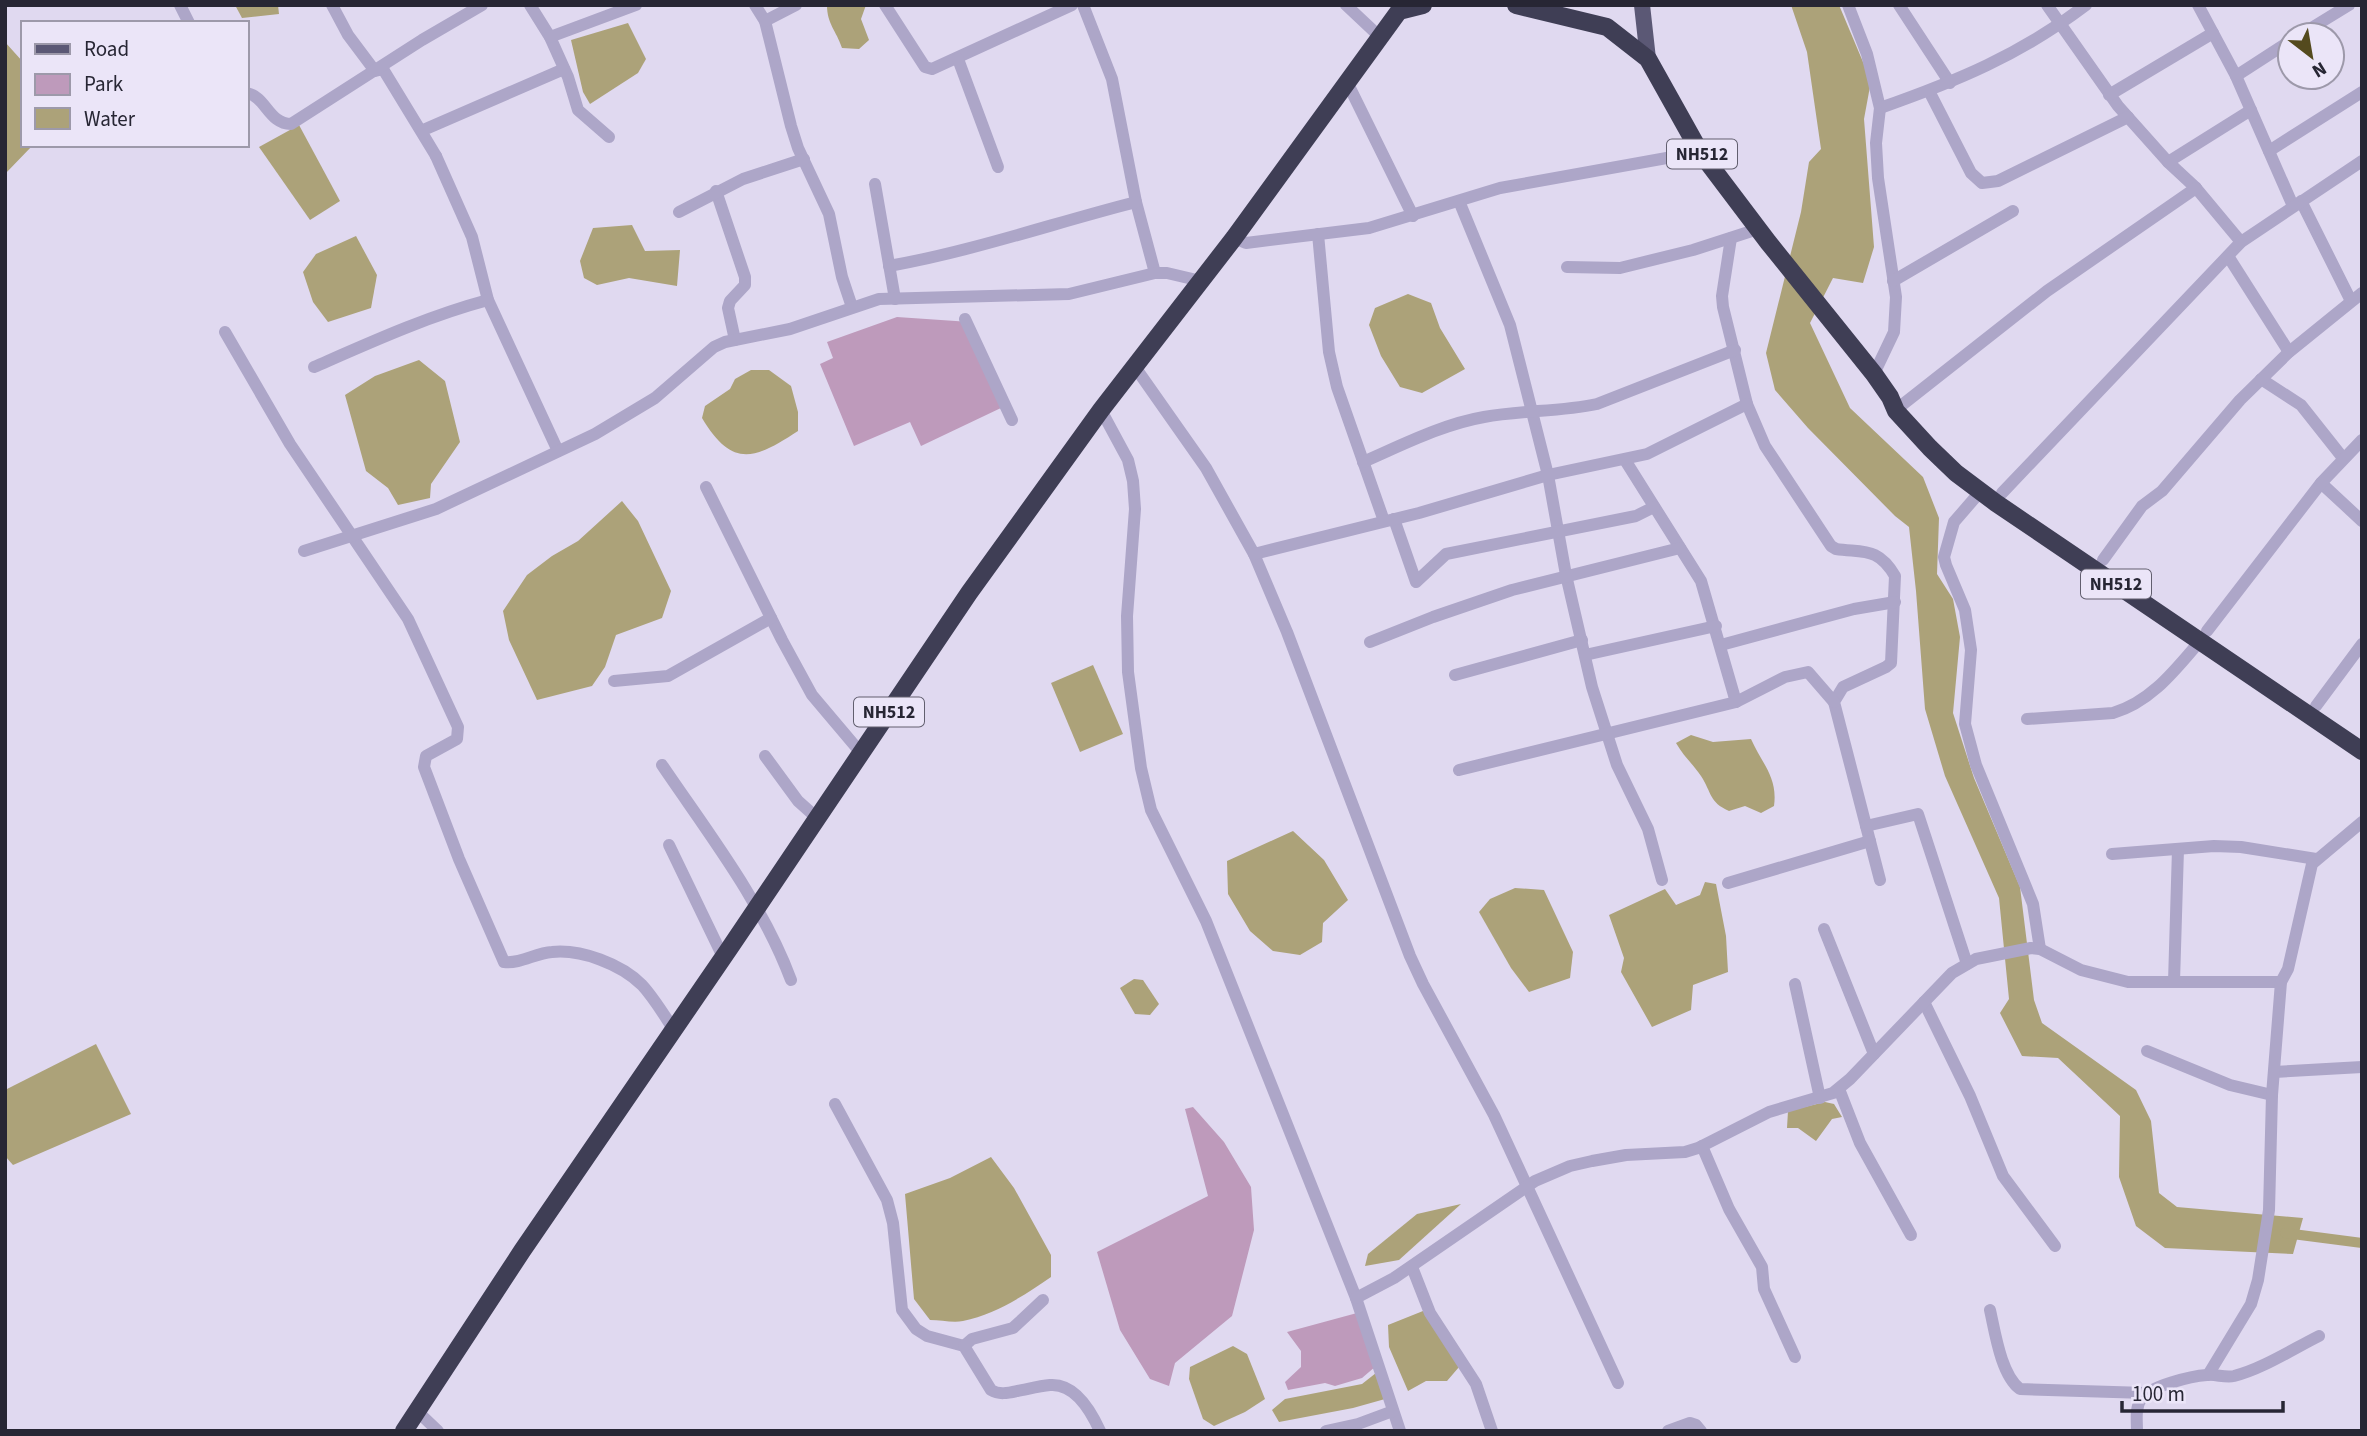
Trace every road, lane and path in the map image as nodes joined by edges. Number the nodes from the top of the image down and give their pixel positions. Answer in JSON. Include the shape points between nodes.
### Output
{"nodes":[{"id":1,"x":180,"y":5,"type":"edge"},
{"id":2,"x":332,"y":5,"type":"edge"},
{"id":3,"x":482,"y":5,"type":"edge"},
{"id":4,"x":636,"y":5,"type":"edge"},
{"id":5,"x":755,"y":5,"type":"edge"},
{"id":6,"x":796,"y":5,"type":"edge"},
{"id":7,"x":885,"y":5,"type":"edge"},
{"id":8,"x":1072,"y":5,"type":"edge"},
{"id":9,"x":1083,"y":5,"type":"edge"},
{"id":10,"x":1346,"y":5,"type":"edge"},
{"id":11,"x":1423,"y":5,"type":"edge"},
{"id":12,"x":1516,"y":5,"type":"edge"},
{"id":13,"x":1642,"y":5,"type":"edge"},
{"id":14,"x":1899,"y":5,"type":"edge"},
{"id":15,"x":2047,"y":5,"type":"edge"},
{"id":16,"x":2086,"y":5,"type":"edge"},
{"id":17,"x":2199,"y":5,"type":"edge"},
{"id":18,"x":2349,"y":5,"type":"edge"},
{"id":19,"x":1852,"y":7,"type":"edge"},
{"id":20,"x":1401,"y":8,"type":"edge"},
{"id":21,"x":535,"y":9,"type":"edge"},
{"id":22,"x":188,"y":21,"type":"edge"},
{"id":23,"x":765,"y":21,"type":"junction"},
{"id":24,"x":2323,"y":21,"type":"edge"},
{"id":25,"x":2060,"y":25,"type":"junction"},
{"id":26,"x":2213,"y":33,"type":"junction"},
{"id":27,"x":550,"y":37,"type":"junction"},
{"id":28,"x":1380,"y":37,"type":"junction"},
{"id":29,"x":2276,"y":50,"type":"edge"},
{"id":30,"x":958,"y":59,"type":"junction"},
{"id":31,"x":1647,"y":60,"type":"junction"},
{"id":32,"x":564,"y":69,"type":"junction"},
{"id":33,"x":375,"y":71,"type":"junction"},
{"id":34,"x":2236,"y":76,"type":"junction"},
{"id":35,"x":1347,"y":82,"type":"junction"},
{"id":36,"x":1950,"y":83,"type":"junction"},
{"id":37,"x":1930,"y":91,"type":"junction"},
{"id":38,"x":2362,"y":92,"type":"edge"},
{"id":39,"x":248,"y":93,"type":"edge"},
{"id":40,"x":2109,"y":94,"type":"junction"},
{"id":41,"x":1881,"y":108,"type":"junction"},
{"id":42,"x":2251,"y":110,"type":"junction"},
{"id":43,"x":2128,"y":117,"type":"junction"},
{"id":44,"x":609,"y":137,"type":"dead end"},
{"id":45,"x":2269,"y":151,"type":"junction"},
{"id":46,"x":1700,"y":152,"type":"junction"},
{"id":47,"x":436,"y":156,"type":"junction"},
{"id":48,"x":803,"y":159,"type":"junction"},
{"id":49,"x":2362,"y":161,"type":"edge"},
{"id":50,"x":2168,"y":162,"type":"junction"},
{"id":51,"x":998,"y":167,"type":"dead end"},
{"id":52,"x":875,"y":184,"type":"dead end"},
{"id":53,"x":2196,"y":188,"type":"junction"},
{"id":54,"x":716,"y":191,"type":"junction"},
{"id":55,"x":1459,"y":201,"type":"junction"},
{"id":56,"x":1136,"y":202,"type":"junction"},
{"id":57,"x":2297,"y":203,"type":"junction"},
{"id":58,"x":679,"y":212,"type":"dead end"},
{"id":59,"x":2013,"y":212,"type":"dead end"},
{"id":60,"x":1413,"y":216,"type":"junction"},
{"id":61,"x":1318,"y":234,"type":"junction"},
{"id":62,"x":1763,"y":235,"type":"junction"},
{"id":63,"x":1731,"y":237,"type":"junction"},
{"id":64,"x":1234,"y":238,"type":"junction"},
{"id":65,"x":2241,"y":242,"type":"junction"},
{"id":66,"x":2228,"y":256,"type":"junction"},
{"id":67,"x":889,"y":266,"type":"junction"},
{"id":68,"x":1567,"y":267,"type":"dead end"},
{"id":69,"x":1156,"y":273,"type":"junction"},
{"id":70,"x":1201,"y":281,"type":"junction"},
{"id":71,"x":1893,"y":281,"type":"junction"},
{"id":72,"x":2356,"y":297,"type":"edge"},
{"id":73,"x":895,"y":299,"type":"junction"},
{"id":74,"x":488,"y":300,"type":"junction"},
{"id":75,"x":852,"y":307,"type":"junction"},
{"id":76,"x":965,"y":319,"type":"dead end"},
{"id":77,"x":225,"y":332,"type":"dead end"},
{"id":78,"x":735,"y":340,"type":"junction"},
{"id":79,"x":1735,"y":350,"type":"junction"},
{"id":80,"x":2289,"y":352,"type":"junction"},
{"id":81,"x":1135,"y":367,"type":"junction"},
{"id":82,"x":314,"y":368,"type":"dead end"},
{"id":83,"x":1874,"y":374,"type":"junction"},
{"id":84,"x":2261,"y":379,"type":"junction"},
{"id":85,"x":1896,"y":401,"type":"junction"},
{"id":86,"x":1747,"y":404,"type":"junction"},
{"id":87,"x":1101,"y":410,"type":"junction"},
{"id":88,"x":1532,"y":411,"type":"junction"},
{"id":89,"x":1012,"y":420,"type":"dead end"},
{"id":90,"x":2362,"y":440,"type":"edge"},
{"id":91,"x":558,"y":451,"type":"junction"},
{"id":92,"x":2343,"y":458,"type":"junction"},
{"id":93,"x":1625,"y":460,"type":"junction"},
{"id":94,"x":1363,"y":462,"type":"junction"},
{"id":95,"x":1548,"y":475,"type":"junction"},
{"id":96,"x":2321,"y":483,"type":"junction"},
{"id":97,"x":705,"y":487,"type":"dead end"},
{"id":98,"x":1980,"y":492,"type":"junction"},
{"id":99,"x":2002,"y":493,"type":"junction"},
{"id":100,"x":1654,"y":507,"type":"junction"},
{"id":101,"x":1389,"y":520,"type":"junction"},
{"id":102,"x":2362,"y":521,"type":"edge"},
{"id":103,"x":1558,"y":531,"type":"junction"},
{"id":104,"x":354,"y":536,"type":"junction"},
{"id":105,"x":1680,"y":548,"type":"junction"},
{"id":106,"x":304,"y":551,"type":"dead end"},
{"id":107,"x":1254,"y":554,"type":"junction"},
{"id":108,"x":2103,"y":561,"type":"junction"},
{"id":109,"x":1566,"y":575,"type":"junction"},
{"id":110,"x":1895,"y":602,"type":"junction"},
{"id":111,"x":771,"y":618,"type":"junction"},
{"id":112,"x":1716,"y":626,"type":"junction"},
{"id":113,"x":2204,"y":636,"type":"junction"},
{"id":114,"x":1582,"y":640,"type":"junction"},
{"id":115,"x":1370,"y":642,"type":"dead end"},
{"id":116,"x":2362,"y":644,"type":"edge"},
{"id":117,"x":1721,"y":645,"type":"junction"},
{"id":118,"x":1585,"y":655,"type":"junction"},
{"id":119,"x":1455,"y":675,"type":"dead end"},
{"id":120,"x":614,"y":681,"type":"dead end"},
{"id":121,"x":1736,"y":702,"type":"junction"},
{"id":122,"x":1834,"y":702,"type":"junction"},
{"id":123,"x":2316,"y":706,"type":"junction"},
{"id":124,"x":2027,"y":719,"type":"dead end"},
{"id":125,"x":1606,"y":733,"type":"junction"},
{"id":126,"x":2362,"y":737,"type":"edge"},
{"id":127,"x":2362,"y":751,"type":"edge"},
{"id":128,"x":861,"y":753,"type":"junction"},
{"id":129,"x":765,"y":756,"type":"dead end"},
{"id":130,"x":662,"y":765,"type":"dead end"},
{"id":131,"x":1459,"y":769,"type":"dead end"},
{"id":132,"x":817,"y":818,"type":"junction"},
{"id":133,"x":2362,"y":822,"type":"edge"},
{"id":134,"x":1866,"y":825,"type":"junction"},
{"id":135,"x":1870,"y":841,"type":"junction"},
{"id":136,"x":669,"y":845,"type":"dead end"},
{"id":137,"x":2178,"y":849,"type":"junction"},
{"id":138,"x":2112,"y":854,"type":"dead end"},
{"id":139,"x":2316,"y":859,"type":"junction"},
{"id":140,"x":1662,"y":880,"type":"dead end"},
{"id":141,"x":1880,"y":880,"type":"dead end"},
{"id":142,"x":1728,"y":883,"type":"dead end"},
{"id":143,"x":757,"y":909,"type":"junction"},
{"id":144,"x":1824,"y":929,"type":"dead end"},
{"id":145,"x":2036,"y":948,"type":"junction"},
{"id":146,"x":723,"y":957,"type":"junction"},
{"id":147,"x":1971,"y":962,"type":"junction"},
{"id":148,"x":791,"y":980,"type":"dead end"},
{"id":149,"x":2174,"y":982,"type":"junction"},
{"id":150,"x":2281,"y":982,"type":"junction"},
{"id":151,"x":1794,"y":984,"type":"dead end"},
{"id":152,"x":1924,"y":1002,"type":"junction"},
{"id":153,"x":674,"y":1030,"type":"junction"},
{"id":154,"x":2147,"y":1051,"type":"dead end"},
{"id":155,"x":1874,"y":1054,"type":"junction"},
{"id":156,"x":2362,"y":1067,"type":"edge"},
{"id":157,"x":2274,"y":1072,"type":"junction"},
{"id":158,"x":1839,"y":1089,"type":"junction"},
{"id":159,"x":2272,"y":1095,"type":"junction"},
{"id":160,"x":1820,"y":1098,"type":"junction"},
{"id":161,"x":835,"y":1104,"type":"dead end"},
{"id":162,"x":1702,"y":1146,"type":"junction"},
{"id":163,"x":1527,"y":1187,"type":"junction"},
{"id":164,"x":1911,"y":1235,"type":"dead end"},
{"id":165,"x":2055,"y":1246,"type":"dead end"},
{"id":166,"x":1412,"y":1267,"type":"junction"},
{"id":167,"x":1356,"y":1298,"type":"junction"},
{"id":168,"x":1043,"y":1300,"type":"dead end"},
{"id":169,"x":1990,"y":1310,"type":"dead end"},
{"id":170,"x":2319,"y":1336,"type":"dead end"},
{"id":171,"x":964,"y":1346,"type":"junction"},
{"id":172,"x":1795,"y":1357,"type":"dead end"},
{"id":173,"x":2208,"y":1375,"type":"junction"},
{"id":174,"x":1618,"y":1383,"type":"dead end"},
{"id":175,"x":2146,"y":1393,"type":"junction"},
{"id":176,"x":417,"y":1411,"type":"junction"},
{"id":177,"x":1393,"y":1411,"type":"junction"},
{"id":178,"x":404,"y":1431,"type":"edge"},
{"id":179,"x":438,"y":1431,"type":"edge"},
{"id":180,"x":1100,"y":1431,"type":"edge"},
{"id":181,"x":1326,"y":1431,"type":"edge"},
{"id":182,"x":1399,"y":1431,"type":"edge"},
{"id":183,"x":1492,"y":1431,"type":"edge"},
{"id":184,"x":1668,"y":1431,"type":"edge"},
{"id":185,"x":1701,"y":1431,"type":"edge"},
{"id":186,"x":2137,"y":1431,"type":"edge"}],
"edges":[{"from":1,"to":22,"type":"street"},
{"from":2,"to":33,"type":"street"},
{"from":3,"to":33,"type":"street"},
{"from":4,"to":27,"type":"street"},
{"from":5,"to":23,"type":"street"},
{"from":6,"to":23,"type":"street"},
{"from":7,"to":30,"type":"street","via":[[925,67],[932,69]]},
{"from":8,"to":30,"type":"street"},
{"from":9,"to":56,"type":"street","via":[[1112,79]]},
{"from":10,"to":28,"type":"street"},
{"from":11,"to":20,"type":"highway","number":"NH512"},
{"from":12,"to":31,"type":"highway","number":"NH512","via":[[1607,27]]},
{"from":13,"to":31,"type":"main road","number":"NH512"},
{"from":14,"to":36,"type":"street"},
{"from":15,"to":25,"type":"street"},
{"from":16,"to":25,"type":"street"},
{"from":17,"to":26,"type":"street"},
{"from":18,"to":24,"type":"street"},
{"from":19,"to":41,"type":"street"},
{"from":20,"to":28,"type":"highway","number":"NH512"},
{"from":21,"to":27,"type":"street"},
{"from":23,"to":48,"type":"street"},
{"from":25,"to":36,"type":"street"},
{"from":25,"to":40,"type":"street"},
{"from":26,"to":34,"type":"street"},
{"from":26,"to":40,"type":"street"},
{"from":27,"to":32,"type":"street"},
{"from":28,"to":35,"type":"highway","number":"NH512"},
{"from":29,"to":34,"type":"street"},
{"from":30,"to":51,"type":"street"},
{"from":31,"to":46,"type":"highway","number":"NH512"},
{"from":32,"to":44,"type":"street","via":[[578,110]]},
{"from":32,"to":47,"type":"street","via":[[421,131]]},
{"from":33,"to":39,"type":"street","via":[[290,124],[277,121],[256,96]]},
{"from":33,"to":47,"type":"street","via":[[383,69]]},
{"from":34,"to":42,"type":"street"},
{"from":35,"to":60,"type":"street"},
{"from":35,"to":64,"type":"highway","number":"NH512"},
{"from":36,"to":37,"type":"street"},
{"from":37,"to":41,"type":"street"},
{"from":37,"to":43,"type":"street","via":[[1971,173],[1982,183],[1998,181]]},
{"from":38,"to":45,"type":"street"},
{"from":40,"to":43,"type":"street"},
{"from":41,"to":71,"type":"street","via":[[1878,178]]},
{"from":42,"to":45,"type":"street"},
{"from":42,"to":50,"type":"street"},
{"from":43,"to":50,"type":"street"},
{"from":45,"to":57,"type":"street"},
{"from":46,"to":55,"type":"street","via":[[1500,188]]},
{"from":46,"to":62,"type":"highway","number":"NH512"},
{"from":47,"to":74,"type":"street","via":[[472,237]]},
{"from":48,"to":54,"type":"street"},
{"from":48,"to":75,"type":"street","via":[[829,214]]},
{"from":49,"to":57,"type":"street"},
{"from":50,"to":53,"type":"street"},
{"from":52,"to":67,"type":"street"},
{"from":53,"to":65,"type":"street"},
{"from":53,"to":85,"type":"street"},
{"from":54,"to":58,"type":"street"},
{"from":54,"to":78,"type":"street","via":[[745,277],[745,285],[728,308]]},
{"from":55,"to":60,"type":"street"},
{"from":55,"to":88,"type":"street","via":[[1510,325]]},
{"from":56,"to":67,"type":"street","via":[[945,256]]},
{"from":56,"to":69,"type":"street"},
{"from":57,"to":65,"type":"street"},
{"from":57,"to":72,"type":"street"},
{"from":59,"to":71,"type":"street"},
{"from":60,"to":61,"type":"street","via":[[1369,228]]},
{"from":61,"to":64,"type":"street","via":[[1246,243]]},
{"from":61,"to":94,"type":"street","via":[[1329,352]]},
{"from":62,"to":63,"type":"street"},
{"from":62,"to":83,"type":"highway","number":"NH512"},
{"from":63,"to":68,"type":"street","via":[[1620,268]]},
{"from":63,"to":79,"type":"street","via":[[1722,296]]},
{"from":64,"to":70,"type":"highway","number":"NH512"},
{"from":65,"to":66,"type":"street"},
{"from":66,"to":80,"type":"street"},
{"from":66,"to":99,"type":"street"},
{"from":67,"to":73,"type":"street"},
{"from":69,"to":70,"type":"street"},
{"from":69,"to":73,"type":"street","via":[[1069,294]]},
{"from":70,"to":81,"type":"highway","number":"NH512"},
{"from":71,"to":83,"type":"street","via":[[1894,332]]},
{"from":72,"to":80,"type":"street"},
{"from":73,"to":75,"type":"street"},
{"from":74,"to":82,"type":"street","via":[[437,315]]},
{"from":74,"to":91,"type":"street"},
{"from":75,"to":78,"type":"street","via":[[790,329]]},
{"from":76,"to":89,"type":"street"},
{"from":77,"to":104,"type":"street","via":[[290,444]]},
{"from":78,"to":91,"type":"street","via":[[714,347],[655,398]]},
{"from":79,"to":86,"type":"street"},
{"from":79,"to":88,"type":"street","via":[[1597,404]]},
{"from":80,"to":84,"type":"street"},
{"from":81,"to":87,"type":"highway","number":"NH512"},
{"from":81,"to":107,"type":"street","via":[[1206,468]]},
{"from":83,"to":85,"type":"highway","number":"NH512"},
{"from":84,"to":92,"type":"street","via":[[2301,405]]},
{"from":84,"to":108,"type":"street","via":[[2162,491],[2142,506]]},
{"from":85,"to":98,"type":"highway","number":"NH512","via":[[1896,411],[1930,448]]},
{"from":85,"to":99,"type":"highway","number":"NH512"},
{"from":86,"to":93,"type":"street","via":[[1647,454]]},
{"from":86,"to":110,"type":"street","via":[[1765,446],[1831,546],[1878,556],[1895,576]]},
{"from":87,"to":128,"type":"highway","number":"NH512"},
{"from":87,"to":167,"type":"street","via":[[1129,460],[1133,481],[1128,671],[1151,810],[1206,921]]},
{"from":88,"to":94,"type":"street","via":[[1468,421]]},
{"from":88,"to":95,"type":"street"},
{"from":90,"to":92,"type":"street"},
{"from":91,"to":104,"type":"street","via":[[436,509]]},
{"from":92,"to":96,"type":"street"},
{"from":93,"to":95,"type":"street"},
{"from":93,"to":100,"type":"street"},
{"from":94,"to":101,"type":"street"},
{"from":95,"to":101,"type":"street"},
{"from":95,"to":103,"type":"street"},
{"from":96,"to":102,"type":"street"},
{"from":96,"to":113,"type":"street"},
{"from":97,"to":111,"type":"street"},
{"from":98,"to":113,"type":"highway","number":"NH512"},
{"from":98,"to":145,"type":"street","via":[[1954,522],[1944,557],[1965,610],[1969,639],[1965,724],[1976,765],[2033,904]]},
{"from":99,"to":108,"type":"highway","number":"NH512"},
{"from":100,"to":103,"type":"street","via":[[1636,516]]},
{"from":100,"to":105,"type":"street"},
{"from":101,"to":103,"type":"street","via":[[1416,582],[1446,554]]},
{"from":101,"to":107,"type":"street"},
{"from":103,"to":109,"type":"street"},
{"from":104,"to":106,"type":"street"},
{"from":104,"to":153,"type":"street","via":[[408,619],[457,727],[457,739],[423,762],[504,962],[556,951],[590,955],[643,986]]},
{"from":105,"to":109,"type":"street"},
{"from":105,"to":112,"type":"street","via":[[1701,581]]},
{"from":107,"to":163,"type":"street","via":[[1410,956]]},
{"from":108,"to":113,"type":"highway","number":"NH512"},
{"from":109,"to":114,"type":"street"},
{"from":109,"to":115,"type":"street"},
{"from":110,"to":117,"type":"street"},
{"from":110,"to":122,"type":"street","via":[[1891,663],[1843,687]]},
{"from":111,"to":120,"type":"street","via":[[668,676]]},
{"from":111,"to":128,"type":"street","via":[[813,695]]},
{"from":112,"to":117,"type":"street"},
{"from":112,"to":118,"type":"street"},
{"from":113,"to":123,"type":"highway","number":"NH512"},
{"from":113,"to":124,"type":"street","via":[[2160,685],[2125,710]]},
{"from":113,"to":127,"type":"highway","number":"NH512"},
{"from":114,"to":118,"type":"street"},
{"from":114,"to":119,"type":"street"},
{"from":116,"to":123,"type":"street"},
{"from":117,"to":121,"type":"street"},
{"from":118,"to":125,"type":"street"},
{"from":121,"to":122,"type":"street","via":[[1785,677],[1808,672]]},
{"from":121,"to":125,"type":"street"},
{"from":122,"to":134,"type":"street"},
{"from":123,"to":126,"type":"highway","number":"NH512"},
{"from":125,"to":131,"type":"street"},
{"from":125,"to":140,"type":"street","via":[[1648,829]]},
{"from":128,"to":132,"type":"highway","number":"NH512"},
{"from":129,"to":132,"type":"street","via":[[798,801]]},
{"from":130,"to":143,"type":"street"},
{"from":132,"to":143,"type":"highway","number":"NH512"},
{"from":133,"to":139,"type":"street"},
{"from":134,"to":135,"type":"street"},
{"from":134,"to":147,"type":"street","via":[[1918,814]]},
{"from":135,"to":141,"type":"street"},
{"from":135,"to":142,"type":"street"},
{"from":136,"to":146,"type":"street"},
{"from":137,"to":138,"type":"street"},
{"from":137,"to":139,"type":"street","via":[[2241,847]]},
{"from":137,"to":149,"type":"street"},
{"from":139,"to":150,"type":"street"},
{"from":143,"to":146,"type":"highway","number":"NH512"},
{"from":143,"to":148,"type":"street"},
{"from":144,"to":155,"type":"street"},
{"from":145,"to":147,"type":"street"},
{"from":145,"to":149,"type":"street","via":[[2113,980]]},
{"from":146,"to":153,"type":"highway","number":"NH512"},
{"from":147,"to":152,"type":"street","via":[[1952,973]]},
{"from":149,"to":150,"type":"street"},
{"from":150,"to":157,"type":"street"},
{"from":151,"to":160,"type":"street"},
{"from":152,"to":155,"type":"street"},
{"from":152,"to":165,"type":"street","via":[[2003,1176]]},
{"from":153,"to":176,"type":"highway","number":"NH512"},
{"from":154,"to":159,"type":"street","via":[[2230,1085]]},
{"from":155,"to":158,"type":"street"},
{"from":156,"to":157,"type":"street"},
{"from":157,"to":159,"type":"street"},
{"from":158,"to":160,"type":"street"},
{"from":158,"to":164,"type":"street","via":[[1860,1143]]},
{"from":159,"to":173,"type":"street","via":[[2269,1210],[2258,1280],[2251,1304]]},
{"from":160,"to":162,"type":"street","via":[[1769,1112]]},
{"from":161,"to":171,"type":"street","via":[[887,1200],[907,1320],[927,1336]]},
{"from":162,"to":163,"type":"street","via":[[1570,1166]]},
{"from":162,"to":172,"type":"street","via":[[1729,1209],[1762,1267],[1764,1289]]},
{"from":163,"to":166,"type":"street"},
{"from":163,"to":174,"type":"street"},
{"from":166,"to":167,"type":"street"},
{"from":166,"to":183,"type":"street","via":[[1430,1313],[1476,1384]]},
{"from":167,"to":177,"type":"street"},
{"from":168,"to":171,"type":"street","via":[[1013,1328],[972,1339]]},
{"from":169,"to":175,"type":"street","via":[[2007,1370],[2020,1390]]},
{"from":170,"to":173,"type":"street","via":[[2249,1371],[2225,1377]]},
{"from":171,"to":180,"type":"street","via":[[995,1393],[1057,1385],[1084,1402]]},
{"from":173,"to":175,"type":"street"},
{"from":175,"to":186,"type":"street","via":[[2137,1412]]},
{"from":176,"to":178,"type":"highway","number":"NH512"},
{"from":176,"to":179,"type":"street"},
{"from":177,"to":181,"type":"street"},
{"from":177,"to":182,"type":"street"},
{"from":184,"to":185,"type":"street","via":[[1690,1423]]}]}
